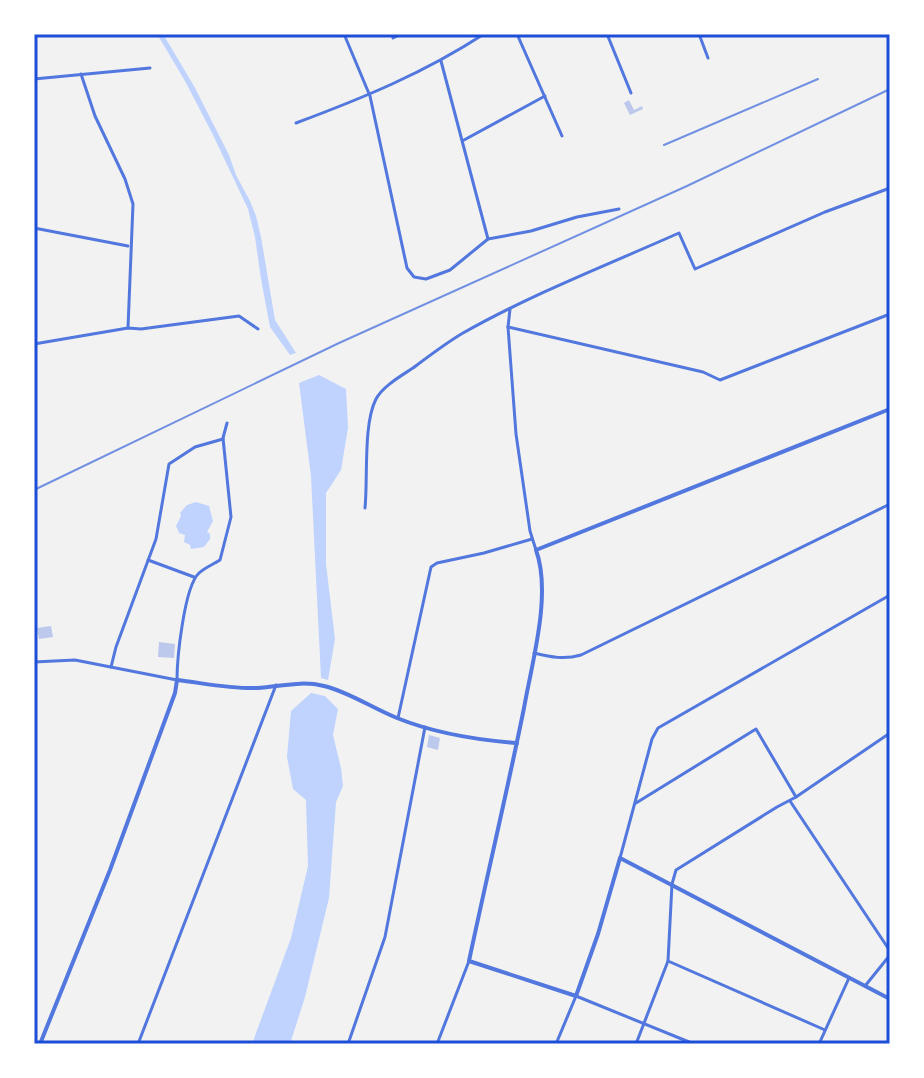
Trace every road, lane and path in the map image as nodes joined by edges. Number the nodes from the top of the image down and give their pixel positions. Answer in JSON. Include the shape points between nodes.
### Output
{"nodes":[{"id":1,"x":344,"y":34,"type":"edge"},
{"id":2,"x":401,"y":34,"type":"edge"},
{"id":3,"x":484,"y":34,"type":"edge"},
{"id":4,"x":517,"y":34,"type":"edge"},
{"id":5,"x":607,"y":34,"type":"edge"},
{"id":6,"x":699,"y":34,"type":"edge"},
{"id":7,"x":393,"y":38,"type":"dead end"},
{"id":8,"x":708,"y":58,"type":"dead end"},
{"id":9,"x":441,"y":61,"type":"junction"},
{"id":10,"x":150,"y":68,"type":"dead end"},
{"id":11,"x":81,"y":74,"type":"junction"},
{"id":12,"x":34,"y":79,"type":"edge"},
{"id":13,"x":631,"y":93,"type":"dead end"},
{"id":14,"x":370,"y":96,"type":"junction"},
{"id":15,"x":545,"y":96,"type":"junction"},
{"id":16,"x":296,"y":123,"type":"dead end"},
{"id":17,"x":562,"y":136,"type":"dead end"},
{"id":18,"x":463,"y":140,"type":"junction"},
{"id":19,"x":890,"y":188,"type":"edge"},
{"id":20,"x":619,"y":209,"type":"dead end"},
{"id":21,"x":34,"y":228,"type":"edge"},
{"id":22,"x":488,"y":239,"type":"junction"},
{"id":23,"x":130,"y":246,"type":"junction"},
{"id":24,"x":510,"y":309,"type":"junction"},
{"id":25,"x":890,"y":314,"type":"edge"},
{"id":26,"x":508,"y":327,"type":"junction"},
{"id":27,"x":128,"y":328,"type":"junction"},
{"id":28,"x":258,"y":329,"type":"dead end"},
{"id":29,"x":34,"y":344,"type":"edge"},
{"id":30,"x":890,"y":409,"type":"edge"},
{"id":31,"x":227,"y":423,"type":"dead end"},
{"id":32,"x":223,"y":438,"type":"junction"},
{"id":33,"x":890,"y":504,"type":"edge"},
{"id":34,"x":365,"y":508,"type":"dead end"},
{"id":35,"x":532,"y":539,"type":"junction"},
{"id":36,"x":536,"y":550,"type":"junction"},
{"id":37,"x":148,"y":560,"type":"junction"},
{"id":38,"x":195,"y":577,"type":"junction"},
{"id":39,"x":890,"y":595,"type":"edge"},
{"id":40,"x":534,"y":653,"type":"junction"},
{"id":41,"x":34,"y":662,"type":"edge"},
{"id":42,"x":111,"y":667,"type":"junction"},
{"id":43,"x":177,"y":680,"type":"junction"},
{"id":44,"x":276,"y":685,"type":"junction"},
{"id":45,"x":398,"y":718,"type":"junction"},
{"id":46,"x":425,"y":727,"type":"junction"},
{"id":47,"x":890,"y":733,"type":"edge"},
{"id":48,"x":517,"y":743,"type":"junction"},
{"id":49,"x":796,"y":797,"type":"junction"},
{"id":50,"x":789,"y":800,"type":"junction"},
{"id":51,"x":635,"y":804,"type":"junction"},
{"id":52,"x":620,"y":858,"type":"junction"},
{"id":53,"x":672,"y":884,"type":"junction"},
{"id":54,"x":890,"y":953,"type":"edge"},
{"id":55,"x":469,"y":961,"type":"junction"},
{"id":56,"x":668,"y":961,"type":"junction"},
{"id":57,"x":850,"y":978,"type":"junction"},
{"id":58,"x":865,"y":986,"type":"junction"},
{"id":59,"x":576,"y":996,"type":"junction"},
{"id":60,"x":890,"y":999,"type":"edge"},
{"id":61,"x":645,"y":1024,"type":"junction"},
{"id":62,"x":825,"y":1030,"type":"junction"},
{"id":63,"x":40,"y":1044,"type":"edge"},
{"id":64,"x":138,"y":1044,"type":"edge"},
{"id":65,"x":348,"y":1044,"type":"edge"},
{"id":66,"x":437,"y":1044,"type":"edge"},
{"id":67,"x":556,"y":1044,"type":"edge"},
{"id":68,"x":636,"y":1044,"type":"edge"},
{"id":69,"x":694,"y":1044,"type":"edge"},
{"id":70,"x":819,"y":1044,"type":"edge"}],
"edges":[{"from":1,"to":14,"type":"street"},
{"from":2,"to":7,"type":"street"},
{"from":3,"to":9,"type":"street"},
{"from":4,"to":15,"type":"street"},
{"from":5,"to":13,"type":"street"},
{"from":6,"to":8,"type":"street"},
{"from":9,"to":14,"type":"street"},
{"from":9,"to":18,"type":"street"},
{"from":10,"to":11,"type":"street"},
{"from":11,"to":12,"type":"street"},
{"from":11,"to":23,"type":"street","via":[[133,204]]},
{"from":14,"to":16,"type":"street"},
{"from":14,"to":22,"type":"street","via":[[407,268],[414,277],[426,279],[450,270]]},
{"from":15,"to":17,"type":"street"},
{"from":15,"to":18,"type":"street"},
{"from":18,"to":22,"type":"street"},
{"from":19,"to":24,"type":"street","via":[[695,269],[679,233]]},
{"from":20,"to":22,"type":"street"},
{"from":21,"to":23,"type":"street"},
{"from":23,"to":27,"type":"street"},
{"from":24,"to":26,"type":"street"},
{"from":24,"to":34,"type":"street","via":[[460,334],[375,401]]},
{"from":25,"to":26,"type":"street","via":[[720,380]]},
{"from":26,"to":35,"type":"street","via":[[516,434]]},
{"from":27,"to":28,"type":"street","via":[[239,316]]},
{"from":27,"to":29,"type":"street"},
{"from":30,"to":36,"type":"street"},
{"from":31,"to":32,"type":"street"},
{"from":32,"to":37,"type":"street","via":[[195,447],[169,464]]},
{"from":32,"to":38,"type":"street","via":[[231,517],[220,560]]},
{"from":33,"to":40,"type":"street","via":[[581,655],[556,659]]},
{"from":35,"to":36,"type":"street"},
{"from":35,"to":45,"type":"street","via":[[431,567]]},
{"from":36,"to":40,"type":"street","via":[[542,565],[542,601]]},
{"from":37,"to":38,"type":"street"},
{"from":37,"to":42,"type":"street"},
{"from":38,"to":43,"type":"street","via":[[183,612]]},
{"from":39,"to":51,"type":"street","via":[[658,728]]},
{"from":40,"to":48,"type":"street"},
{"from":41,"to":42,"type":"street","via":[[75,660]]},
{"from":42,"to":43,"type":"street"},
{"from":43,"to":44,"type":"street","via":[[230,687]]},
{"from":43,"to":63,"type":"street","via":[[110,870]]},
{"from":44,"to":45,"type":"street","via":[[324,686]]},
{"from":44,"to":64,"type":"street"},
{"from":45,"to":46,"type":"street"},
{"from":46,"to":48,"type":"street"},
{"from":46,"to":65,"type":"street","via":[[385,937]]},
{"from":47,"to":49,"type":"street"},
{"from":48,"to":55,"type":"street"},
{"from":49,"to":50,"type":"street"},
{"from":49,"to":51,"type":"street","via":[[756,729]]},
{"from":50,"to":53,"type":"street","via":[[676,870]]},
{"from":50,"to":54,"type":"street"},
{"from":51,"to":52,"type":"street"},
{"from":52,"to":53,"type":"street"},
{"from":52,"to":59,"type":"street"},
{"from":53,"to":56,"type":"street"},
{"from":53,"to":57,"type":"street"},
{"from":54,"to":58,"type":"street"},
{"from":55,"to":59,"type":"street"},
{"from":55,"to":66,"type":"street"},
{"from":56,"to":61,"type":"street"},
{"from":56,"to":62,"type":"street"},
{"from":57,"to":58,"type":"street"},
{"from":57,"to":62,"type":"street"},
{"from":58,"to":60,"type":"street"},
{"from":59,"to":61,"type":"street"},
{"from":59,"to":67,"type":"street"},
{"from":61,"to":68,"type":"street"},
{"from":61,"to":69,"type":"street"},
{"from":62,"to":70,"type":"street"}]}
